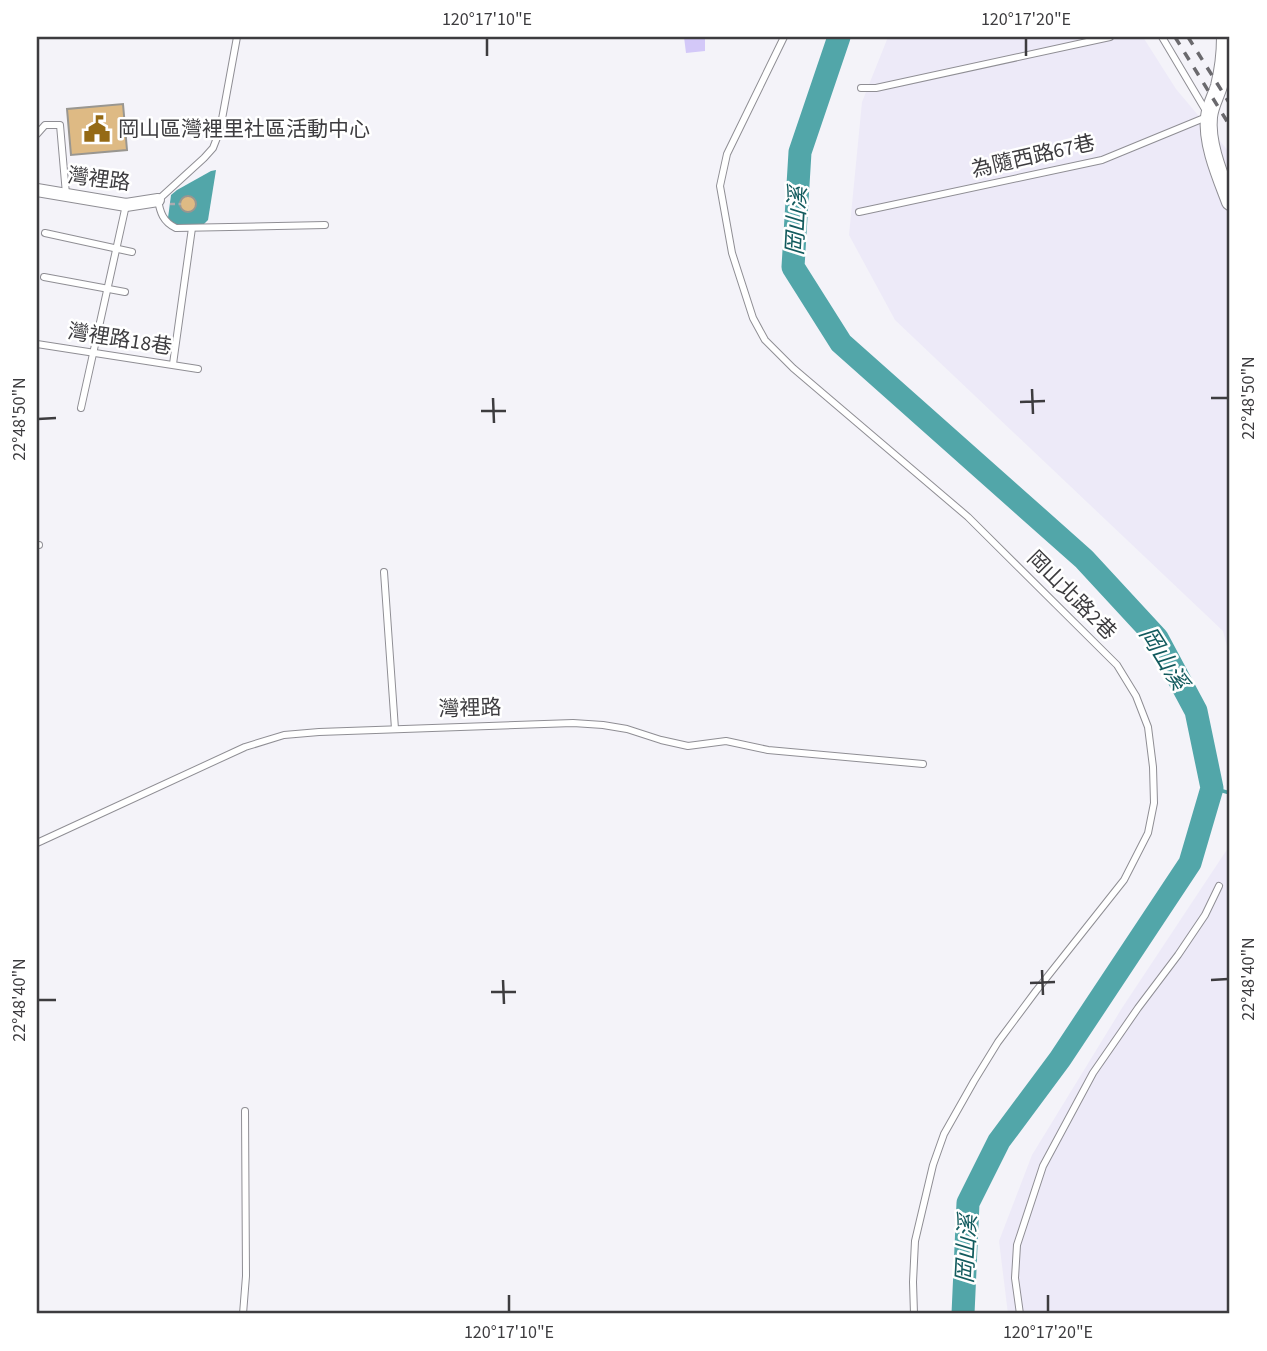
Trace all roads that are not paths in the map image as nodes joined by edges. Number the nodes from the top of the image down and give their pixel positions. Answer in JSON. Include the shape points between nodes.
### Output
{"nodes":[{"id":1,"x":237,"y":37,"type":"edge"},
{"id":2,"x":784,"y":37,"type":"edge"},
{"id":3,"x":1110,"y":37,"type":"edge"},
{"id":4,"x":1162,"y":37,"type":"edge"},
{"id":5,"x":1213,"y":37,"type":"edge"},
{"id":6,"x":1225,"y":37,"type":"edge"},
{"id":7,"x":1226,"y":60,"type":"edge"},
{"id":8,"x":861,"y":88,"type":"dead end"},
{"id":9,"x":1209,"y":116,"type":"junction"},
{"id":10,"x":37,"y":134,"type":"edge"},
{"id":11,"x":37,"y":190,"type":"edge"},
{"id":12,"x":66,"y":195,"type":"junction"},
{"id":13,"x":162,"y":202,"type":"junction"},
{"id":14,"x":1230,"y":202,"type":"edge"},
{"id":15,"x":126,"y":205,"type":"junction"},
{"id":16,"x":859,"y":212,"type":"dead end"},
{"id":17,"x":326,"y":225,"type":"dead end"},
{"id":18,"x":192,"y":228,"type":"junction"},
{"id":19,"x":45,"y":233,"type":"dead end"},
{"id":20,"x":116,"y":248,"type":"junction"},
{"id":21,"x":132,"y":253,"type":"dead end"},
{"id":22,"x":44,"y":277,"type":"dead end"},
{"id":23,"x":106,"y":289,"type":"junction"},
{"id":24,"x":125,"y":292,"type":"dead end"},
{"id":25,"x":37,"y":344,"type":"edge"},
{"id":26,"x":94,"y":353,"type":"junction"},
{"id":27,"x":173,"y":364,"type":"junction"},
{"id":28,"x":198,"y":369,"type":"dead end"},
{"id":29,"x":81,"y":408,"type":"dead end"},
{"id":30,"x":384,"y":572,"type":"dead end"},
{"id":31,"x":395,"y":729,"type":"junction"},
{"id":32,"x":923,"y":764,"type":"dead end"},
{"id":33,"x":37,"y":843,"type":"edge"},
{"id":34,"x":1219,"y":886,"type":"dead end"},
{"id":35,"x":245,"y":1111,"type":"dead end"},
{"id":36,"x":243,"y":1314,"type":"edge"},
{"id":37,"x":914,"y":1314,"type":"edge"},
{"id":38,"x":1020,"y":1314,"type":"edge"}],
"edges":[{"from":1,"to":13,"type":"lane","via":[[213,148]]},
{"from":2,"to":37,"type":"lane","name":"岡山北路2巷","via":[[727,153],[720,186],[732,253],[753,318],[765,340],[793,368],[968,517],[1117,665],[1148,727],[1153,767],[1154,803],[1148,833],[1124,880],[998,1042],[944,1134],[915,1241]]},
{"from":3,"to":8,"type":"lane"},
{"from":4,"to":9,"type":"lane"},
{"from":5,"to":7,"type":"street"},
{"from":6,"to":7,"type":"street"},
{"from":7,"to":9,"type":"street"},
{"from":9,"to":14,"type":"street","via":[[1211,146]]},
{"from":9,"to":16,"type":"lane","name":"為隨西路67巷","via":[[1102,160]]},
{"from":10,"to":12,"type":"lane","via":[[45,125],[60,125]]},
{"from":11,"to":12,"type":"street","name":"灣裡路"},
{"from":12,"to":15,"type":"street","name":"灣裡路"},
{"from":13,"to":15,"type":"street","name":"灣裡路"},
{"from":13,"to":18,"type":"lane","via":[[160,213],[168,224]]},
{"from":15,"to":20,"type":"lane"},
{"from":17,"to":18,"type":"lane"},
{"from":18,"to":27,"type":"lane"},
{"from":19,"to":20,"type":"lane"},
{"from":20,"to":21,"type":"lane"},
{"from":20,"to":23,"type":"lane"},
{"from":22,"to":23,"type":"lane"},
{"from":23,"to":24,"type":"lane"},
{"from":23,"to":26,"type":"lane"},
{"from":25,"to":26,"type":"lane","name":"灣裡路18巷"},
{"from":26,"to":27,"type":"lane","name":"灣裡路18巷"},
{"from":26,"to":29,"type":"lane"},
{"from":27,"to":28,"type":"lane","name":"灣裡路18巷"},
{"from":30,"to":31,"type":"lane"},
{"from":31,"to":32,"type":"lane","name":"灣裡路","via":[[573,723],[627,729],[688,746],[726,741],[768,750]]},
{"from":31,"to":33,"type":"lane","name":"灣裡路","via":[[296,734],[245,747]]},
{"from":34,"to":38,"type":"lane","via":[[1205,915],[1093,1073],[1044,1166],[1017,1245],[1014,1278]]},
{"from":35,"to":36,"type":"lane"}]}
